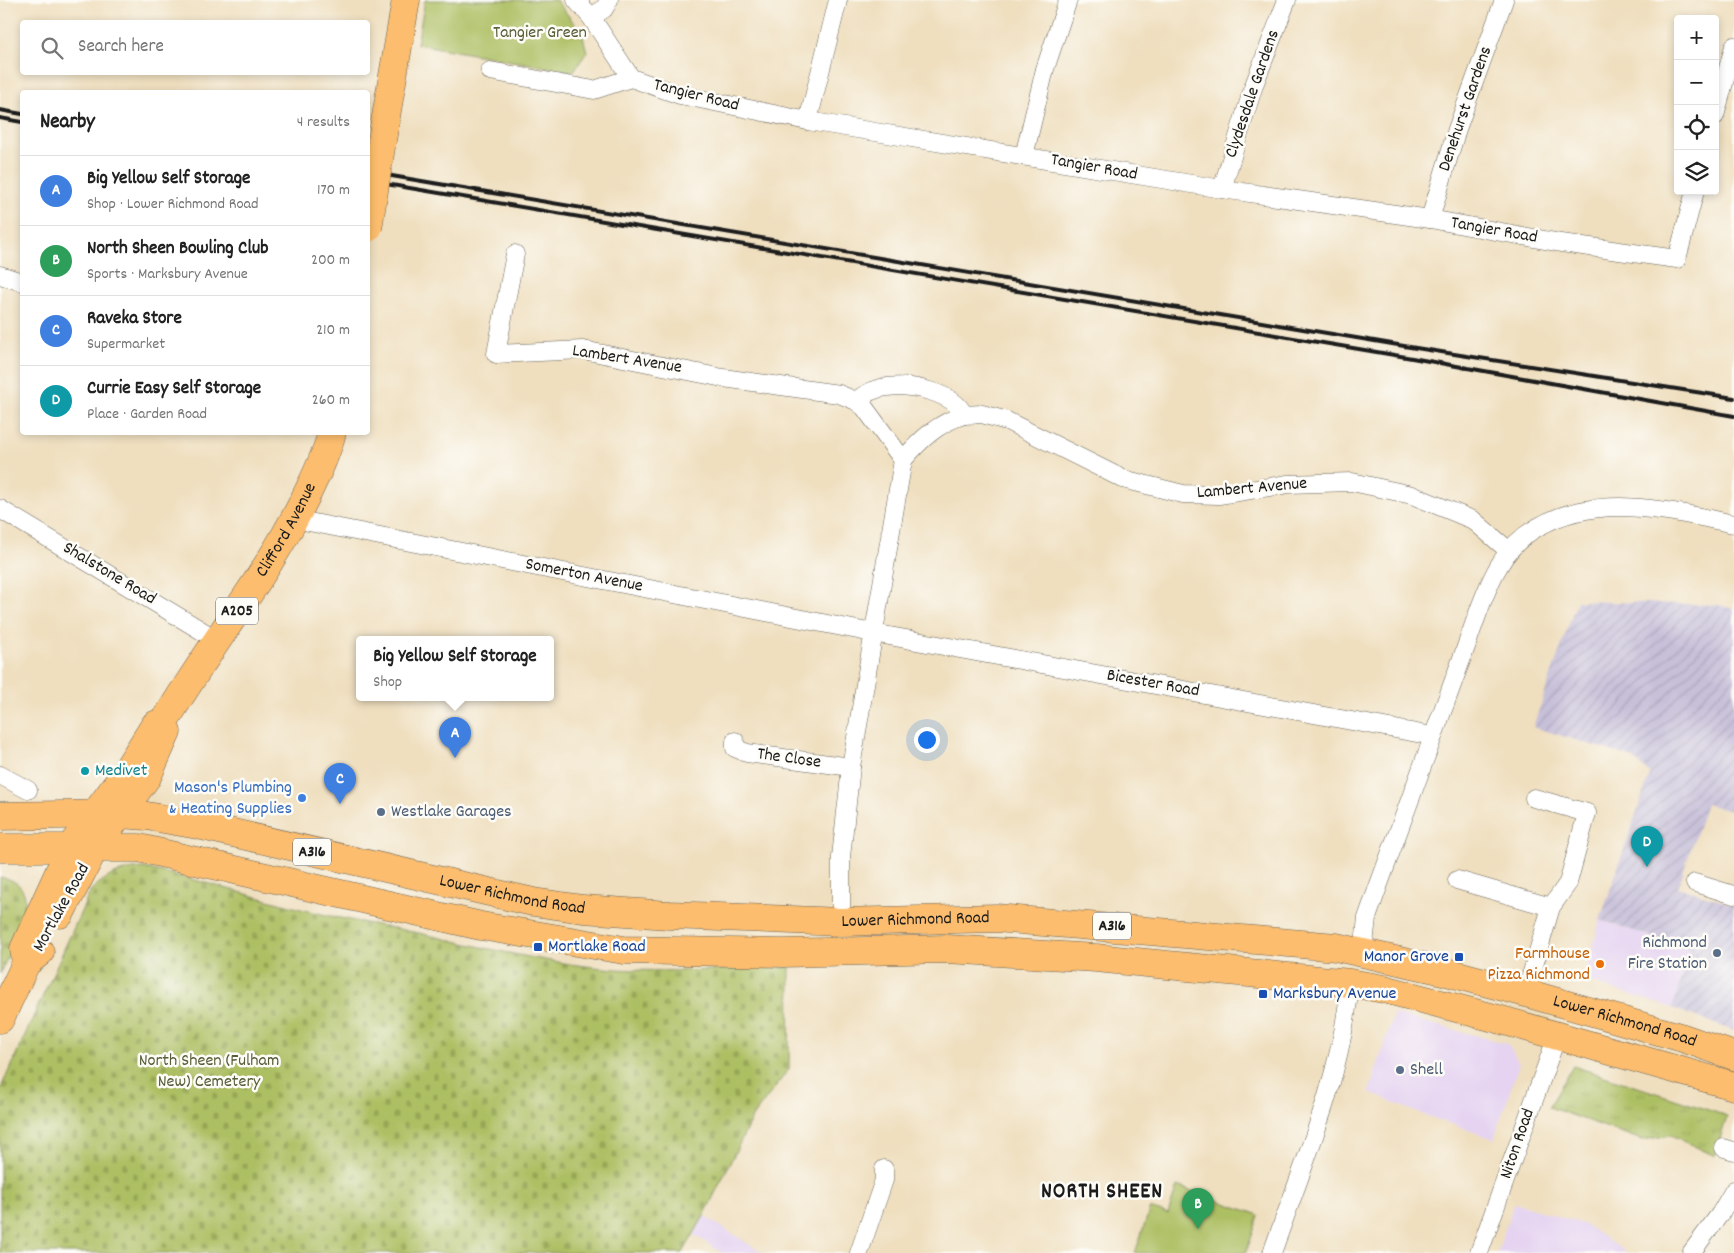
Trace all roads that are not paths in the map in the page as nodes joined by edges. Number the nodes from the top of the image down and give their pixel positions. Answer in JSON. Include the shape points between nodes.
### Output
{"nodes":[{"id":1,"x":406,"y":0,"type":"edge"},
{"id":2,"x":576,"y":0,"type":"edge"},
{"id":3,"x":609,"y":0,"type":"edge"},
{"id":4,"x":838,"y":0,"type":"edge"},
{"id":5,"x":1068,"y":0,"type":"edge"},
{"id":6,"x":1287,"y":0,"type":"edge"},
{"id":7,"x":1504,"y":0,"type":"edge"},
{"id":8,"x":591,"y":17,"type":"junction"},
{"id":9,"x":1734,"y":46,"type":"edge"},
{"id":10,"x":490,"y":71,"type":"dead end"},
{"id":11,"x":631,"y":78,"type":"junction"},
{"id":12,"x":1718,"y":105,"type":"edge"},
{"id":13,"x":808,"y":121,"type":"junction"},
{"id":14,"x":1024,"y":156,"type":"junction"},
{"id":15,"x":1222,"y":190,"type":"junction"},
{"id":16,"x":1694,"y":195,"type":"edge"},
{"id":17,"x":370,"y":216,"type":"edge"},
{"id":18,"x":1430,"y":219,"type":"junction"},
{"id":19,"x":514,"y":254,"type":"dead end"},
{"id":20,"x":0,"y":275,"type":"edge"},
{"id":21,"x":20,"y":281,"type":"edge"},
{"id":22,"x":856,"y":401,"type":"junction"},
{"id":23,"x":964,"y":415,"type":"junction"},
{"id":24,"x":331,"y":435,"type":"edge"},
{"id":25,"x":903,"y":460,"type":"junction"},
{"id":26,"x":0,"y":509,"type":"edge"},
{"id":27,"x":296,"y":516,"type":"junction"},
{"id":28,"x":1734,"y":524,"type":"edge"},
{"id":29,"x":1509,"y":551,"type":"junction"},
{"id":30,"x":873,"y":633,"type":"junction"},
{"id":31,"x":217,"y":640,"type":"junction"},
{"id":32,"x":165,"y":721,"type":"junction"},
{"id":33,"x":1433,"y":736,"type":"junction"},
{"id":34,"x":735,"y":741,"type":"dead end"},
{"id":35,"x":851,"y":767,"type":"junction"},
{"id":36,"x":0,"y":775,"type":"edge"},
{"id":37,"x":28,"y":790,"type":"dead end"},
{"id":38,"x":1534,"y":798,"type":"dead end"},
{"id":39,"x":93,"y":814,"type":"junction"},
{"id":40,"x":120,"y":814,"type":"junction"},
{"id":41,"x":0,"y":816,"type":"edge"},
{"id":42,"x":0,"y":848,"type":"edge"},
{"id":43,"x":82,"y":848,"type":"junction"},
{"id":44,"x":339,"y":858,"type":"junction"},
{"id":45,"x":1457,"y":880,"type":"dead end"},
{"id":46,"x":1695,"y":883,"type":"dead end"},
{"id":47,"x":331,"y":892,"type":"junction"},
{"id":48,"x":488,"y":892,"type":"junction"},
{"id":49,"x":1734,"y":895,"type":"edge"},
{"id":50,"x":1551,"y":906,"type":"junction"},
{"id":51,"x":840,"y":922,"type":"junction"},
{"id":52,"x":481,"y":926,"type":"junction"},
{"id":53,"x":1363,"y":953,"type":"junction"},
{"id":54,"x":1350,"y":983,"type":"junction"},
{"id":55,"x":1526,"y":993,"type":"junction"},
{"id":56,"x":0,"y":1019,"type":"edge"},
{"id":57,"x":1557,"y":1036,"type":"junction"},
{"id":58,"x":1722,"y":1051,"type":"edge"},
{"id":59,"x":1729,"y":1083,"type":"edge"},
{"id":60,"x":884,"y":1169,"type":"dead end"},
{"id":61,"x":1734,"y":1190,"type":"edge"},
{"id":62,"x":860,"y":1253,"type":"edge"},
{"id":63,"x":1272,"y":1253,"type":"edge"},
{"id":64,"x":1479,"y":1253,"type":"edge"},
{"id":65,"x":1691,"y":1253,"type":"edge"}],
"edges":[{"from":1,"to":17,"type":"highway","bridge":true},
{"from":2,"to":8,"type":"street","name":"Tangier Road"},
{"from":3,"to":8,"type":"street","via":[[604,9]]},
{"from":4,"to":13,"type":"street"},
{"from":5,"to":14,"type":"street","via":[[1045,68]]},
{"from":6,"to":15,"type":"street","name":"Clydesdale Gardens","via":[[1254,85]]},
{"from":7,"to":18,"type":"street","name":"Denehurst Gardens","via":[[1457,129]]},
{"from":8,"to":11,"type":"street","name":"Tangier Road"},
{"from":9,"to":12,"type":"street"},
{"from":10,"to":11,"type":"street","name":"Tangier Road","via":[[594,90]]},
{"from":11,"to":13,"type":"street","name":"Tangier Road","via":[[680,95]]},
{"from":13,"to":14,"type":"street","name":"Tangier Road"},
{"from":14,"to":15,"type":"street","name":"Tangier Road"},
{"from":15,"to":18,"type":"street","name":"Tangier Road"},
{"from":16,"to":18,"type":"street","name":"Tangier Road","via":[[1677,260]]},
{"from":19,"to":22,"type":"street","name":"Lambert Avenue","via":[[496,354],[583,350],[723,378],[839,394]]},
{"from":20,"to":21,"type":"street"},
{"from":22,"to":23,"type":"street","via":[[885,387],[900,386],[954,401]]},
{"from":22,"to":25,"type":"street","name":"Lambert Avenue","via":[[874,419]]},
{"from":23,"to":25,"type":"street","name":"Lambert Avenue","via":[[935,428]]},
{"from":23,"to":29,"type":"street","name":"Lambert Avenue","via":[[982,414],[1007,421],[1123,479],[1183,494],[1219,495],[1288,484],[1352,482],[1412,495],[1473,520]]},
{"from":24,"to":27,"type":"highway","name":"Clifford Avenue","number":"A205"},
{"from":25,"to":30,"type":"street"},
{"from":26,"to":31,"type":"street","name":"Shalstone Road"},
{"from":27,"to":30,"type":"street","name":"Somerton Avenue","via":[[319,524]]},
{"from":27,"to":31,"type":"highway","name":"Clifford Avenue","number":"A205","via":[[272,559]]},
{"from":28,"to":29,"type":"street","via":[[1654,507],[1600,508],[1547,522]]},
{"from":29,"to":33,"type":"street","via":[[1494,577]]},
{"from":30,"to":33,"type":"street","name":"Bicester Road"},
{"from":30,"to":35,"type":"street"},
{"from":31,"to":32,"type":"highway","name":"Clifford Avenue","number":"A205"},
{"from":32,"to":39,"type":"highway","name":"Clifford Avenue","number":"A205","via":[[154,725],[123,776]]},
{"from":32,"to":40,"type":"highway","name":"Clifford Avenue","number":"A205","via":[[167,732],[147,777]]},
{"from":33,"to":53,"type":"street","via":[[1368,918]]},
{"from":34,"to":35,"type":"street","name":"The Close","via":[[736,748],[748,754]]},
{"from":35,"to":51,"type":"street","via":[[841,857]]},
{"from":36,"to":37,"type":"street"},
{"from":38,"to":50,"type":"street","via":[[1587,814],[1568,883]]},
{"from":39,"to":40,"type":"highway","name":"Lower Richmond Road","number":"A316"},
{"from":39,"to":41,"type":"highway","number":"A316"},
{"from":39,"to":43,"type":"highway","name":"Clifford Avenue"},
{"from":40,"to":43,"type":"highway","name":"Clifford Avenue"},
{"from":40,"to":44,"type":"highway","name":"Lower Richmond Road","number":"A316","via":[[192,824]]},
{"from":42,"to":43,"type":"highway","number":"A316"},
{"from":43,"to":47,"type":"highway","name":"Lower Richmond Road","number":"A316","via":[[142,848]]},
{"from":43,"to":56,"type":"highway","name":"Mortlake Road","via":[[24,949],[26,963]]},
{"from":44,"to":47,"type":"highway"},
{"from":44,"to":48,"type":"highway","name":"Lower Richmond Road","number":"A316"},
{"from":45,"to":50,"type":"street"},
{"from":46,"to":49,"type":"street"},
{"from":47,"to":52,"type":"highway","name":"Lower Richmond Road","number":"A316"},
{"from":48,"to":51,"type":"highway","name":"Lower Richmond Road","number":"A316","via":[[583,909]]},
{"from":48,"to":52,"type":"highway"},
{"from":50,"to":55,"type":"street"},
{"from":51,"to":53,"type":"highway","name":"Lower Richmond Road","number":"A316","via":[[996,918],[1336,947]]},
{"from":52,"to":54,"type":"highway","name":"Lower Richmond Road","number":"A316","via":[[624,950],[783,953],[947,949],[1096,958]]},
{"from":53,"to":55,"type":"highway","name":"Lower Richmond Road","number":"A316"},
{"from":54,"to":57,"type":"highway","name":"Lower Richmond Road","number":"A316","via":[[1384,989]]},
{"from":54,"to":63,"type":"street","via":[[1347,1020],[1337,1057]]},
{"from":55,"to":58,"type":"highway","name":"Lower Richmond Road","number":"A316"},
{"from":57,"to":59,"type":"highway","name":"Lower Richmond Road","number":"A316"},
{"from":57,"to":64,"type":"street","name":"Niton Road"},
{"from":58,"to":59,"type":"highway","via":[[1706,1056],[1708,1068]]},
{"from":60,"to":62,"type":"street","via":[[884,1180]]},
{"from":61,"to":65,"type":"street"}]}
